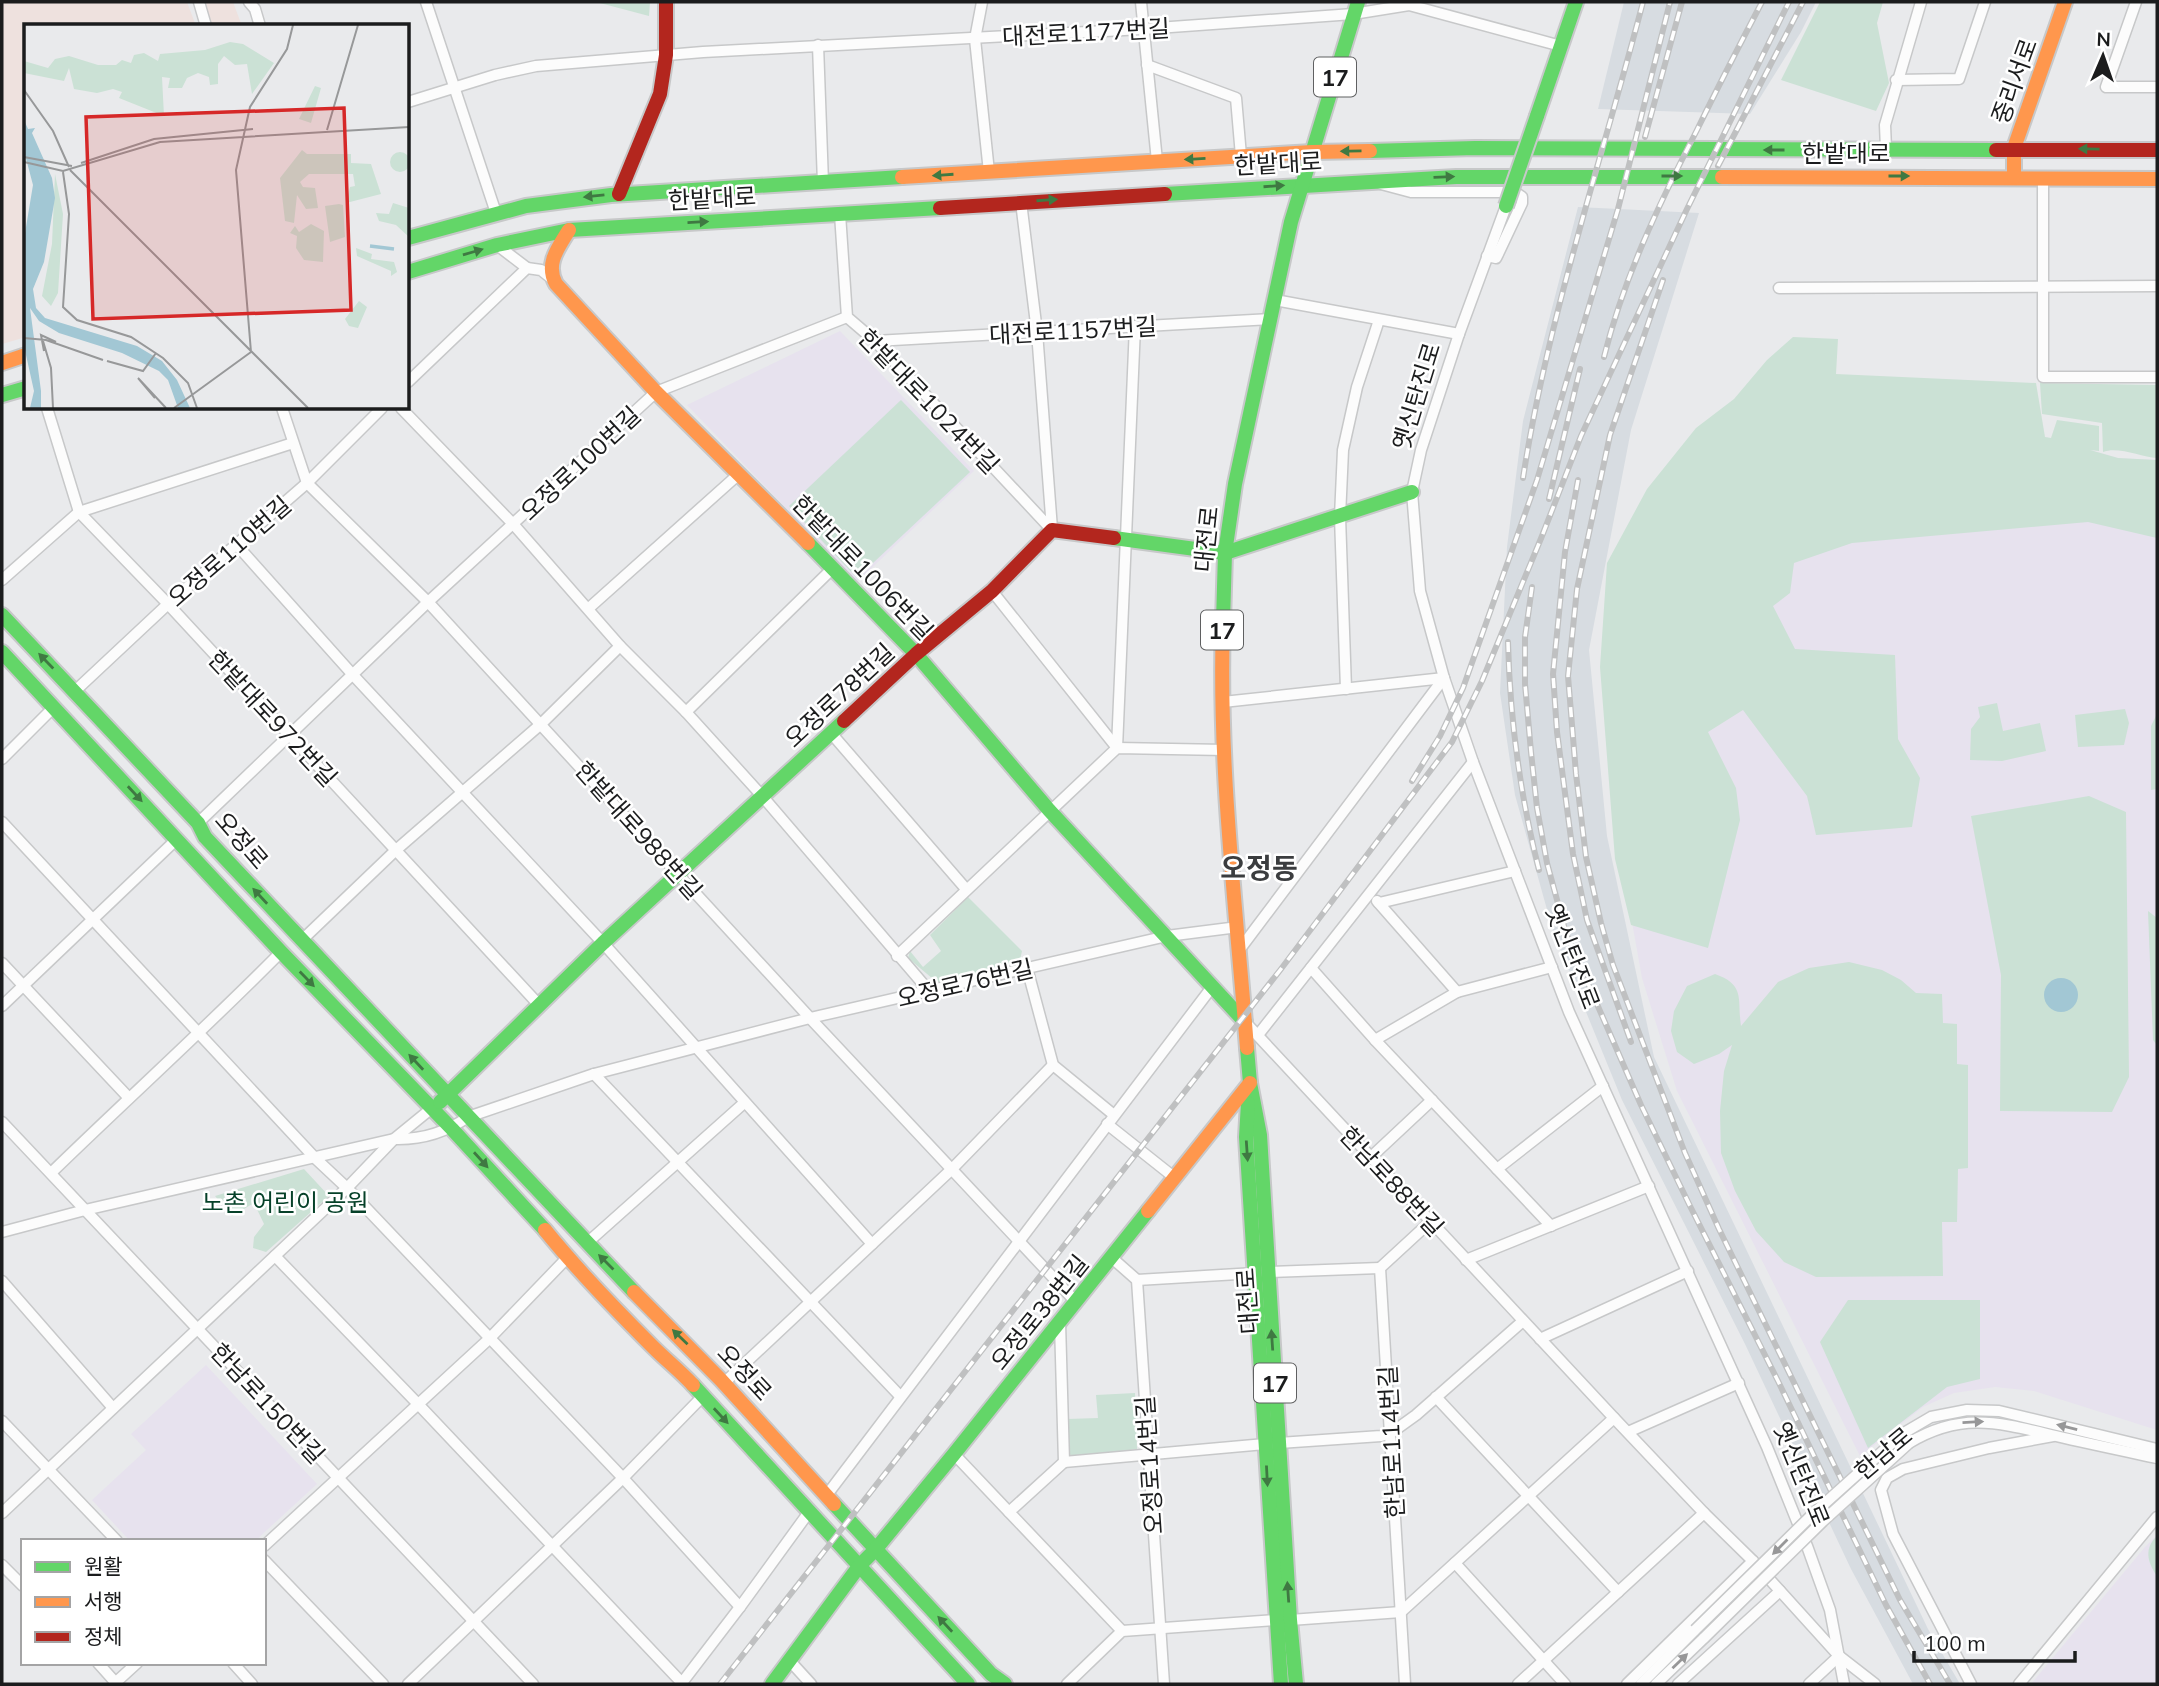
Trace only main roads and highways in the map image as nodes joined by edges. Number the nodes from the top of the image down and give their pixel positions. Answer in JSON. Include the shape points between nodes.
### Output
{"nodes":[{"id":1,"x":666,"y":2,"type":"edge"},
{"id":2,"x":1576,"y":2,"type":"edge"},
{"id":3,"x":2066,"y":2,"type":"edge"},
{"id":4,"x":1356,"y":8,"type":"edge"},
{"id":5,"x":2014,"y":148,"type":"junction"},
{"id":6,"x":2157,"y":150,"type":"edge"},
{"id":7,"x":1312,"y":152,"type":"junction"},
{"id":8,"x":2014,"y":177,"type":"junction"},
{"id":9,"x":2157,"y":179,"type":"edge"},
{"id":10,"x":1303,"y":184,"type":"junction"},
{"id":11,"x":619,"y":194,"type":"junction"},
{"id":12,"x":1506,"y":206,"type":"road end"},
{"id":13,"x":569,"y":230,"type":"junction"},
{"id":14,"x":410,"y":237,"type":"edge"},
{"id":15,"x":410,"y":271,"type":"edge"},
{"id":16,"x":24,"y":356,"type":"edge"},
{"id":17,"x":2,"y":363,"type":"edge"},
{"id":18,"x":24,"y":389,"type":"edge"},
{"id":19,"x":2,"y":395,"type":"edge"},
{"id":20,"x":1412,"y":492,"type":"road end"},
{"id":21,"x":1225,"y":553,"type":"junction"},
{"id":22,"x":2,"y":615,"type":"edge"},
{"id":23,"x":2,"y":652,"type":"edge"},
{"id":24,"x":916,"y":654,"type":"junction"},
{"id":25,"x":1245,"y":1022,"type":"junction"},
{"id":26,"x":1250,"y":1083,"type":"junction"},
{"id":27,"x":447,"y":1095,"type":"junction"},
{"id":28,"x":432,"y":1108,"type":"junction"},
{"id":29,"x":875,"y":1550,"type":"junction"},
{"id":30,"x":860,"y":1565,"type":"junction"},
{"id":31,"x":1283,"y":1620,"type":"junction"},
{"id":32,"x":772,"y":1684,"type":"edge"},
{"id":33,"x":968,"y":1684,"type":"edge"},
{"id":34,"x":1005,"y":1684,"type":"edge"},
{"id":35,"x":1281,"y":1684,"type":"edge"},
{"id":36,"x":1296,"y":1684,"type":"edge"}],
"edges":[{"from":1,"to":11,"type":"main road","via":[[660,94]]},
{"from":2,"to":12,"type":"main road","bridge":true},
{"from":3,"to":5,"type":"main road","name":"중리서로"},
{"from":4,"to":7,"type":"main road","name":"대전로","number":"17"},
{"from":6,"to":5,"type":"main road","name":"한밭대로","one_way":true},
{"from":5,"to":7,"type":"main road","name":"한밭대로","one_way":true},
{"from":5,"to":8,"type":"main road","name":"중리서로"},
{"from":7,"to":10,"type":"main road","name":"대전로","number":"17"},
{"from":7,"to":11,"type":"main road","name":"한밭대로","one_way":true},
{"from":8,"to":9,"type":"main road","name":"한밭대로"},
{"from":10,"to":8,"type":"main road","name":"한밭대로","one_way":true,"via":[[1511,177]]},
{"from":13,"to":10,"type":"main road","name":"한밭대로","one_way":true},
{"from":10,"to":21,"type":"main road","name":"대전로","number":"17","via":[[1235,484]]},
{"from":11,"to":14,"type":"main road","name":"한밭대로","one_way":true,"via":[[496,213]]},
{"from":15,"to":13,"type":"main road","name":"한밭대로","one_way":true,"via":[[497,245]]},
{"from":13,"to":24,"type":"main road","name":"한밭대로1006번길","via":[[552,259],[551,278],[656,392]]},
{"from":16,"to":17,"type":"main road"},
{"from":18,"to":19,"type":"main road"},
{"from":20,"to":21,"type":"main road"},
{"from":21,"to":24,"type":"main road","name":"오정로78번길","via":[[1052,530],[992,591]]},
{"from":21,"to":25,"type":"main road","name":"대전로","number":"17","via":[[1225,750]]},
{"from":27,"to":22,"type":"main road","name":"오정로","one_way":true},
{"from":23,"to":28,"type":"main road","name":"오정로","one_way":true},
{"from":24,"to":25,"type":"main road","name":"한밭대로1006번길","via":[[1049,810]]},
{"from":24,"to":27,"type":"main road","name":"오정로78번길","via":[[603,943]]},
{"from":25,"to":26,"type":"main road","name":"대전로","number":"17"},
{"from":26,"to":29,"type":"main road","name":"오정로38번길"},
{"from":26,"to":31,"type":"main road","name":"대전로","number":"17","via":[[1246,1137],[1261,1272]]},
{"from":27,"to":28,"type":"main road"},
{"from":29,"to":27,"type":"main road","name":"오정로","one_way":true,"via":[[724,1383]]},
{"from":28,"to":30,"type":"main road","name":"오정로","one_way":true,"via":[[567,1258],[675,1365]]},
{"from":29,"to":30,"type":"main road","name":"오정로38번길"},
{"from":34,"to":29,"type":"main road","name":"오정로","one_way":true},
{"from":30,"to":32,"type":"main road","name":"오정로38번길"},
{"from":30,"to":33,"type":"main road","name":"오정로"},
{"from":31,"to":35,"type":"main road","name":"대전로","number":"17"},
{"from":31,"to":36,"type":"main road","name":"대전로","number":"17"}]}
